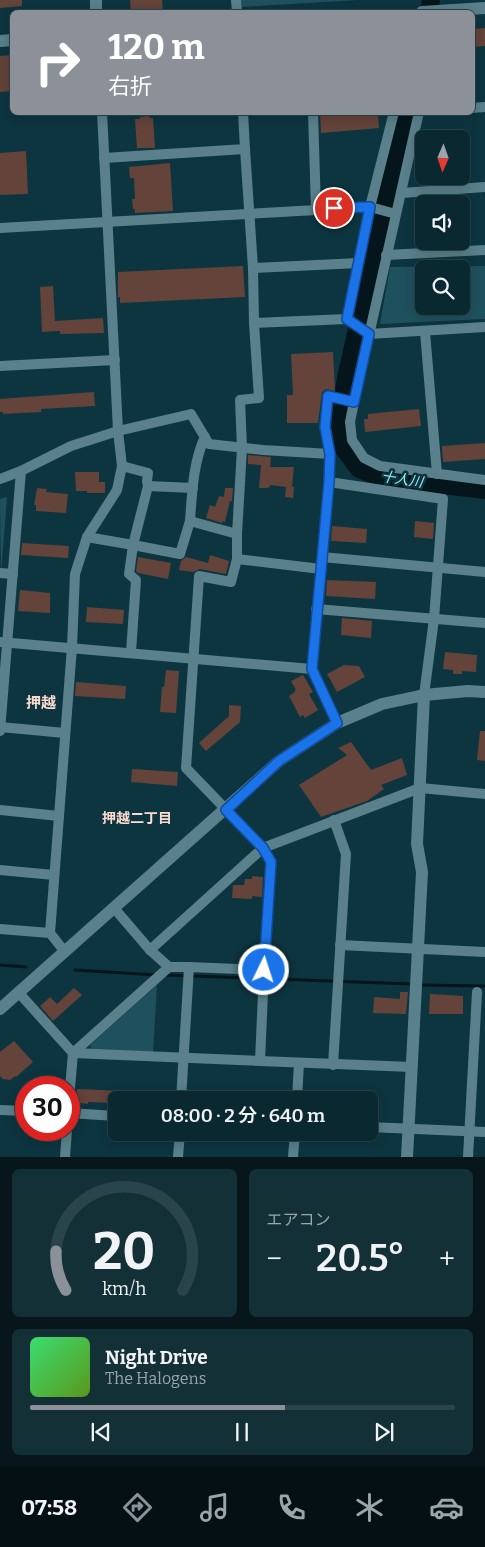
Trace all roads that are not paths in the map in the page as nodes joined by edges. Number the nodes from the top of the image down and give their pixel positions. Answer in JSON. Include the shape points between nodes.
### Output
{"nodes":[{"id":1,"x":485,"y":8,"type":"edge"},
{"id":2,"x":464,"y":10,"type":"edge"},
{"id":3,"x":102,"y":115,"type":"edge"},
{"id":4,"x":243,"y":115,"type":"edge"},
{"id":5,"x":313,"y":115,"type":"edge"},
{"id":6,"x":393,"y":115,"type":"edge"},
{"id":7,"x":418,"y":115,"type":"edge"},
{"id":8,"x":245,"y":149,"type":"junction"},
{"id":9,"x":104,"y":158,"type":"junction"},
{"id":10,"x":485,"y":187,"type":"edge"},
{"id":11,"x":402,"y":193,"type":"junction"},
{"id":12,"x":374,"y":208,"type":"junction"},
{"id":13,"x":316,"y":209,"type":"junction"},
{"id":14,"x":394,"y":213,"type":"junction"},
{"id":15,"x":249,"y":214,"type":"junction"},
{"id":16,"x":107,"y":222,"type":"junction"},
{"id":17,"x":0,"y":228,"type":"edge"},
{"id":18,"x":485,"y":250,"type":"edge"},
{"id":19,"x":386,"y":256,"type":"junction"},
{"id":20,"x":359,"y":264,"type":"junction"},
{"id":21,"x":253,"y":268,"type":"junction"},
{"id":22,"x":349,"y":320,"type":"junction"},
{"id":23,"x":254,"y":323,"type":"junction"},
{"id":24,"x":485,"y":327,"type":"edge"},
{"id":25,"x":425,"y":332,"type":"junction"},
{"id":26,"x":367,"y":333,"type":"junction"},
{"id":27,"x":115,"y":360,"type":"junction"},
{"id":28,"x":0,"y":366,"type":"edge"},
{"id":29,"x":351,"y":401,"type":"junction"},
{"id":30,"x":118,"y":431,"type":"junction"},
{"id":31,"x":205,"y":437,"type":"junction"},
{"id":32,"x":242,"y":448,"type":"junction"},
{"id":33,"x":330,"y":454,"type":"junction"},
{"id":34,"x":122,"y":466,"type":"junction"},
{"id":35,"x":21,"y":471,"type":"junction"},
{"id":36,"x":437,"y":474,"type":"junction"},
{"id":37,"x":0,"y":478,"type":"edge"},
{"id":38,"x":485,"y":480,"type":"edge"},
{"id":39,"x":329,"y":482,"type":"junction"},
{"id":40,"x":148,"y":486,"type":"junction"},
{"id":41,"x":193,"y":488,"type":"junction"},
{"id":42,"x":190,"y":521,"type":"junction"},
{"id":43,"x":237,"y":534,"type":"junction"},
{"id":44,"x":87,"y":537,"type":"junction"},
{"id":45,"x":133,"y":545,"type":"junction"},
{"id":46,"x":322,"y":557,"type":"junction"},
{"id":47,"x":237,"y":559,"type":"junction"},
{"id":48,"x":438,"y":568,"type":"junction"},
{"id":49,"x":321,"y":569,"type":"junction"},
{"id":50,"x":485,"y":572,"type":"edge"},
{"id":51,"x":0,"y":574,"type":"edge"},
{"id":52,"x":13,"y":574,"type":"junction"},
{"id":53,"x":316,"y":608,"type":"junction"},
{"id":54,"x":434,"y":619,"type":"junction"},
{"id":55,"x":485,"y":623,"type":"edge"},
{"id":56,"x":4,"y":642,"type":"edge"},
{"id":57,"x":72,"y":647,"type":"junction"},
{"id":58,"x":131,"y":652,"type":"junction"},
{"id":59,"x":194,"y":659,"type":"junction"},
{"id":60,"x":312,"y":669,"type":"junction"},
{"id":61,"x":485,"y":692,"type":"edge"},
{"id":62,"x":424,"y":695,"type":"junction"},
{"id":63,"x":337,"y":723,"type":"junction"},
{"id":64,"x":0,"y":727,"type":"edge"},
{"id":65,"x":0,"y":731,"type":"edge"},
{"id":66,"x":65,"y":733,"type":"junction"},
{"id":67,"x":420,"y":788,"type":"junction"},
{"id":68,"x":485,"y":794,"type":"edge"},
{"id":69,"x":0,"y":810,"type":"edge"},
{"id":70,"x":226,"y":810,"type":"junction"},
{"id":71,"x":59,"y":816,"type":"junction"},
{"id":72,"x":334,"y":820,"type":"junction"},
{"id":73,"x":263,"y":848,"type":"junction"},
{"id":74,"x":0,"y":870,"type":"edge"},
{"id":75,"x":54,"y":875,"type":"junction"},
{"id":76,"x":114,"y":908,"type":"junction"},
{"id":77,"x":0,"y":929,"type":"edge"},
{"id":78,"x":50,"y":933,"type":"junction"},
{"id":79,"x":340,"y":946,"type":"junction"},
{"id":80,"x":419,"y":948,"type":"junction"},
{"id":81,"x":150,"y":950,"type":"junction"},
{"id":82,"x":65,"y":952,"type":"junction"},
{"id":83,"x":485,"y":952,"type":"edge"},
{"id":84,"x":164,"y":971,"type":"junction"},
{"id":85,"x":189,"y":973,"type":"junction"},
{"id":86,"x":264,"y":976,"type":"junction"},
{"id":87,"x":477,"y":992,"type":"dead end"},
{"id":88,"x":19,"y":993,"type":"junction"},
{"id":89,"x":0,"y":1009,"type":"edge"},
{"id":90,"x":72,"y":1053,"type":"junction"},
{"id":91,"x":184,"y":1058,"type":"junction"},
{"id":92,"x":260,"y":1061,"type":"junction"},
{"id":93,"x":299,"y":1063,"type":"junction"},
{"id":94,"x":333,"y":1064,"type":"junction"},
{"id":95,"x":412,"y":1067,"type":"junction"},
{"id":96,"x":71,"y":1076,"type":"edge"},
{"id":97,"x":182,"y":1091,"type":"edge"},
{"id":98,"x":297,"y":1091,"type":"edge"},
{"id":99,"x":0,"y":1110,"type":"edge"},
{"id":100,"x":15,"y":1111,"type":"edge"},
{"id":101,"x":80,"y":1114,"type":"edge"},
{"id":102,"x":108,"y":1115,"type":"edge"},
{"id":103,"x":378,"y":1127,"type":"edge"},
{"id":104,"x":408,"y":1128,"type":"junction"},
{"id":105,"x":469,"y":1132,"type":"junction"},
{"id":106,"x":485,"y":1132,"type":"edge"},
{"id":107,"x":67,"y":1141,"type":"edge"},
{"id":108,"x":179,"y":1141,"type":"edge"},
{"id":109,"x":294,"y":1141,"type":"edge"},
{"id":110,"x":66,"y":1157,"type":"edge"},
{"id":111,"x":178,"y":1157,"type":"edge"},
{"id":112,"x":293,"y":1157,"type":"edge"},
{"id":113,"x":407,"y":1157,"type":"edge"},
{"id":114,"x":468,"y":1157,"type":"edge"}],
"edges":[{"from":1,"to":2,"type":"street"},
{"from":3,"to":9,"type":"street"},
{"from":4,"to":8,"type":"street"},
{"from":5,"to":13,"type":"street"},
{"from":6,"to":12,"type":"street"},
{"from":7,"to":11,"type":"street"},
{"from":8,"to":9,"type":"street"},
{"from":8,"to":15,"type":"street"},
{"from":9,"to":16,"type":"street"},
{"from":10,"to":11,"type":"street"},
{"from":11,"to":14,"type":"street"},
{"from":12,"to":13,"type":"street"},
{"from":12,"to":14,"type":"street"},
{"from":12,"to":20,"type":"street"},
{"from":13,"to":15,"type":"street"},
{"from":14,"to":19,"type":"street"},
{"from":15,"to":16,"type":"street"},
{"from":15,"to":21,"type":"street"},
{"from":16,"to":17,"type":"street"},
{"from":16,"to":27,"type":"street"},
{"from":18,"to":19,"type":"street"},
{"from":19,"to":26,"type":"street"},
{"from":20,"to":21,"type":"street"},
{"from":20,"to":22,"type":"street"},
{"from":21,"to":23,"type":"street"},
{"from":22,"to":23,"type":"street"},
{"from":22,"to":26,"type":"street"},
{"from":23,"to":32,"type":"street","via":[[258,398],[240,400]]},
{"from":24,"to":25,"type":"street"},
{"from":25,"to":26,"type":"street"},
{"from":25,"to":36,"type":"street"},
{"from":26,"to":29,"type":"street"},
{"from":27,"to":28,"type":"street"},
{"from":27,"to":30,"type":"street"},
{"from":29,"to":33,"type":"street","via":[[328,396],[325,427]]},
{"from":29,"to":36,"type":"street","via":[[352,440],[364,458],[380,466]]},
{"from":30,"to":31,"type":"street","via":[[191,414]]},
{"from":30,"to":34,"type":"street"},
{"from":30,"to":35,"type":"street","via":[[71,446]]},
{"from":31,"to":32,"type":"street","via":[[209,444]]},
{"from":31,"to":41,"type":"street"},
{"from":32,"to":33,"type":"street"},
{"from":32,"to":43,"type":"street"},
{"from":33,"to":39,"type":"street"},
{"from":34,"to":40,"type":"street","via":[[148,473]]},
{"from":34,"to":44,"type":"street","via":[[118,490]]},
{"from":35,"to":37,"type":"street"},
{"from":35,"to":52,"type":"street"},
{"from":36,"to":38,"type":"street"},
{"from":39,"to":46,"type":"street"},
{"from":39,"to":48,"type":"street","via":[[443,499]]},
{"from":40,"to":41,"type":"street"},
{"from":40,"to":45,"type":"street"},
{"from":41,"to":42,"type":"street"},
{"from":42,"to":43,"type":"street"},
{"from":42,"to":45,"type":"street","via":[[180,554]]},
{"from":43,"to":47,"type":"street"},
{"from":44,"to":45,"type":"street"},
{"from":44,"to":57,"type":"street","via":[[75,574]]},
{"from":45,"to":58,"type":"street","via":[[128,574],[136,580]]},
{"from":46,"to":48,"type":"street"},
{"from":46,"to":49,"type":"street"},
{"from":47,"to":49,"type":"street"},
{"from":47,"to":59,"type":"street","via":[[231,582],[199,576]]},
{"from":48,"to":50,"type":"street"},
{"from":48,"to":54,"type":"street"},
{"from":49,"to":53,"type":"street"},
{"from":51,"to":52,"type":"street"},
{"from":52,"to":56,"type":"street"},
{"from":53,"to":54,"type":"street"},
{"from":53,"to":60,"type":"street"},
{"from":54,"to":55,"type":"street"},
{"from":54,"to":62,"type":"street"},
{"from":56,"to":57,"type":"street"},
{"from":56,"to":64,"type":"street"},
{"from":57,"to":58,"type":"street"},
{"from":57,"to":66,"type":"street"},
{"from":58,"to":59,"type":"street"},
{"from":59,"to":60,"type":"street"},
{"from":59,"to":70,"type":"street","via":[[186,768]]},
{"from":60,"to":63,"type":"street"},
{"from":61,"to":62,"type":"street"},
{"from":62,"to":63,"type":"street","via":[[382,704]]},
{"from":62,"to":67,"type":"street"},
{"from":63,"to":70,"type":"street","via":[[279,761]]},
{"from":64,"to":65,"type":"street"},
{"from":64,"to":66,"type":"street"},
{"from":66,"to":71,"type":"street"},
{"from":67,"to":68,"type":"street"},
{"from":67,"to":72,"type":"street"},
{"from":67,"to":80,"type":"street","via":[[417,844],[422,872]]},
{"from":69,"to":71,"type":"street"},
{"from":70,"to":73,"type":"street"},
{"from":70,"to":76,"type":"street"},
{"from":71,"to":75,"type":"street"},
{"from":72,"to":73,"type":"street"},
{"from":72,"to":79,"type":"street","via":[[346,854]]},
{"from":73,"to":81,"type":"street"},
{"from":73,"to":86,"type":"street","via":[[271,862]]},
{"from":74,"to":75,"type":"street"},
{"from":75,"to":78,"type":"street"},
{"from":76,"to":81,"type":"street"},
{"from":76,"to":82,"type":"street"},
{"from":77,"to":78,"type":"street"},
{"from":78,"to":82,"type":"street"},
{"from":79,"to":80,"type":"street"},
{"from":79,"to":94,"type":"street"},
{"from":80,"to":83,"type":"street"},
{"from":80,"to":95,"type":"street"},
{"from":81,"to":84,"type":"street"},
{"from":82,"to":88,"type":"street"},
{"from":84,"to":85,"type":"street"},
{"from":84,"to":90,"type":"street"},
{"from":85,"to":86,"type":"street"},
{"from":85,"to":91,"type":"street"},
{"from":86,"to":92,"type":"street"},
{"from":87,"to":105,"type":"street"},
{"from":88,"to":89,"type":"street"},
{"from":88,"to":90,"type":"street"},
{"from":90,"to":91,"type":"street"},
{"from":90,"to":96,"type":"street"},
{"from":91,"to":92,"type":"street"},
{"from":91,"to":97,"type":"street"},
{"from":92,"to":93,"type":"street"},
{"from":93,"to":94,"type":"street"},
{"from":93,"to":98,"type":"street"},
{"from":94,"to":95,"type":"street"},
{"from":95,"to":104,"type":"street"},
{"from":99,"to":100,"type":"street"},
{"from":101,"to":102,"type":"street"},
{"from":103,"to":104,"type":"street"},
{"from":104,"to":105,"type":"street"},
{"from":104,"to":113,"type":"street"},
{"from":105,"to":106,"type":"street"},
{"from":105,"to":114,"type":"street"},
{"from":107,"to":110,"type":"street"},
{"from":108,"to":111,"type":"street"},
{"from":109,"to":112,"type":"street"}]}
